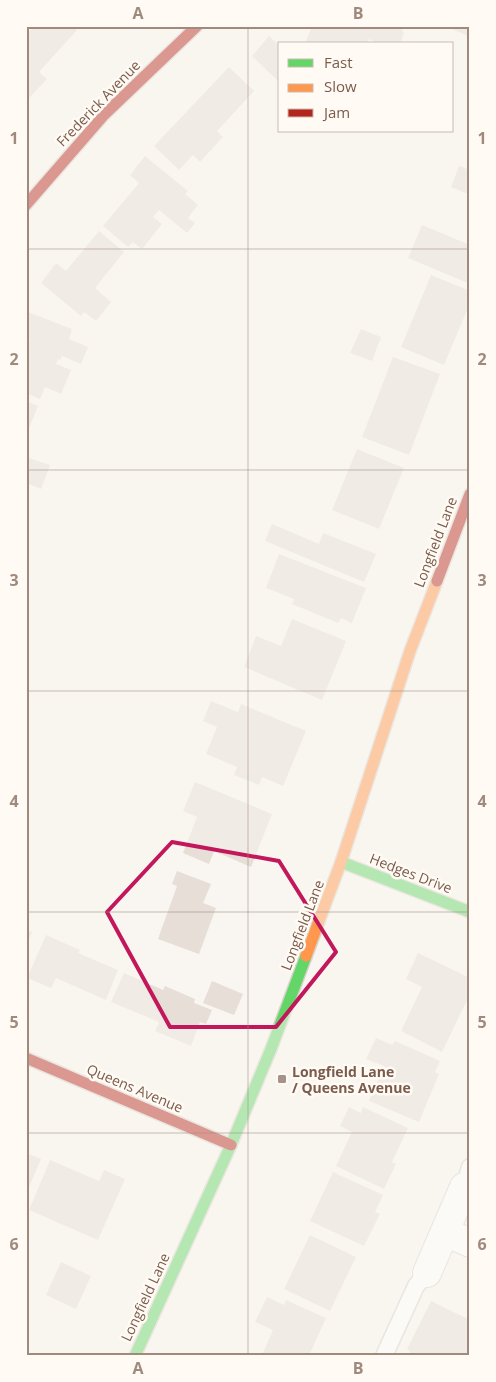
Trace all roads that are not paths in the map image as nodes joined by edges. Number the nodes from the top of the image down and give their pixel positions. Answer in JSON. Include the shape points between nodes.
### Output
{"nodes":[{"id":1,"x":197,"y":26,"type":"edge"},
{"id":2,"x":26,"y":205,"type":"edge"},
{"id":3,"x":470,"y":494,"type":"edge"},
{"id":4,"x":342,"y":862,"type":"junction"},
{"id":5,"x":470,"y":912,"type":"edge"},
{"id":6,"x":26,"y":1058,"type":"edge"},
{"id":7,"x":231,"y":1145,"type":"junction"},
{"id":8,"x":467,"y":1177,"type":"edge"},
{"id":9,"x":445,"y":1232,"type":"junction"},
{"id":10,"x":470,"y":1243,"type":"edge"},
{"id":11,"x":428,"y":1273,"type":"joint"},
{"id":12,"x":135,"y":1356,"type":"edge"},
{"id":13,"x":384,"y":1356,"type":"edge"}],
"edges":[{"from":1,"to":2,"type":"street","name":"Frederick Avenue","via":[[104,115]]},
{"from":3,"to":4,"type":"street","name":"Longfield Lane","via":[[410,651]]},
{"from":4,"to":5,"type":"street","name":"Hedges Drive"},
{"from":4,"to":7,"type":"street","name":"Longfield Lane"},
{"from":6,"to":7,"type":"street","name":"Queens Avenue"},
{"from":7,"to":12,"type":"street","name":"Longfield Lane"},
{"from":8,"to":9,"type":"street"},
{"from":9,"to":10,"type":"street"},
{"from":9,"to":11,"type":"street"},
{"from":11,"to":13,"type":"lane","via":[[416,1286]]}]}
